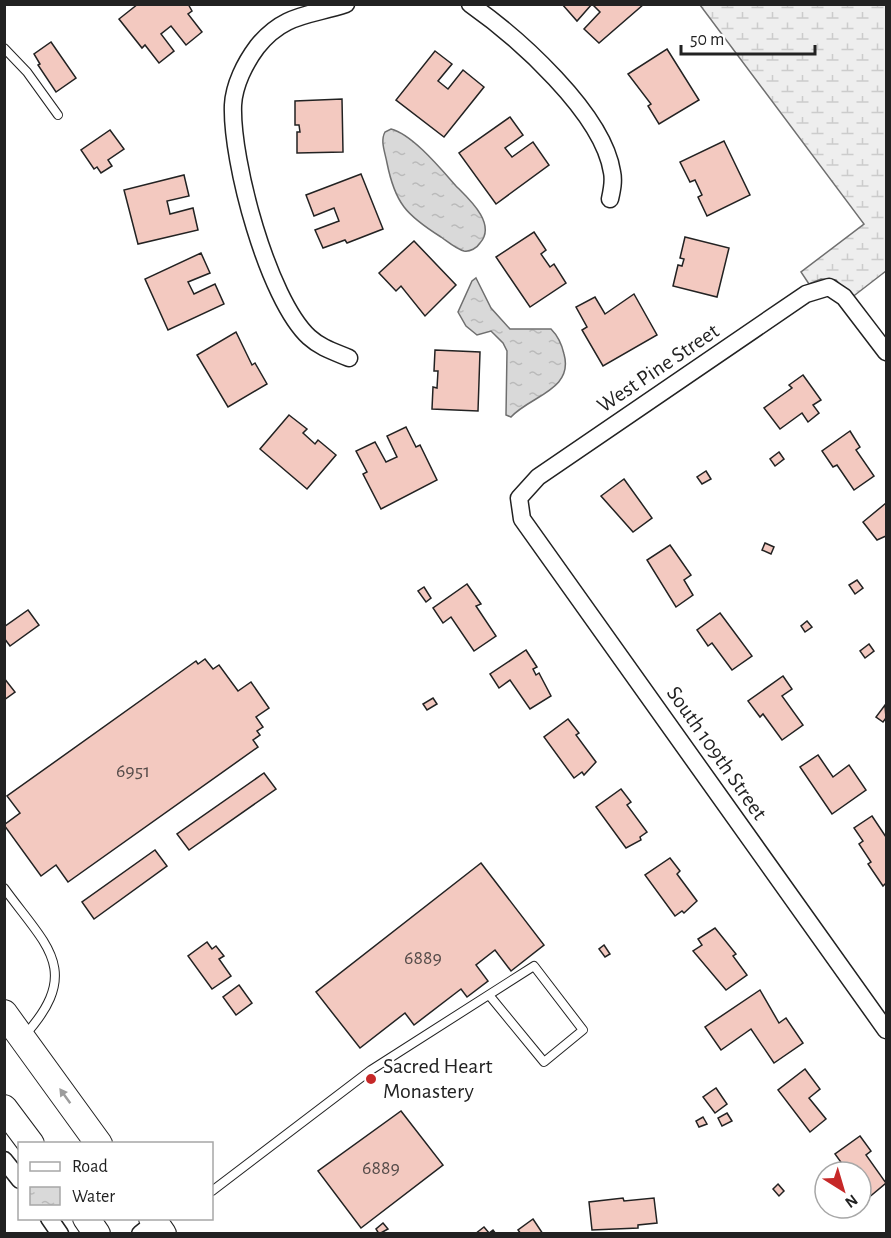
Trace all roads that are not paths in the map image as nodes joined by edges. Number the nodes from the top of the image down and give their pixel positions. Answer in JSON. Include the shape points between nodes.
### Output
{"nodes":[{"id":1,"x":346,"y":4,"type":"edge"},
{"id":2,"x":470,"y":4,"type":"edge"},
{"id":3,"x":4,"y":48,"type":"edge"},
{"id":4,"x":58,"y":115,"type":"dead end"},
{"id":5,"x":610,"y":199,"type":"dead end"},
{"id":6,"x":886,"y":352,"type":"edge"},
{"id":7,"x":349,"y":358,"type":"dead end"},
{"id":8,"x":519,"y":498,"type":"joint"},
{"id":9,"x":4,"y":888,"type":"edge"},
{"id":10,"x":489,"y":995,"type":"junction"},
{"id":11,"x":4,"y":1013,"type":"edge"},
{"id":12,"x":886,"y":1030,"type":"edge"},
{"id":13,"x":23,"y":1038,"type":"junction"},
{"id":14,"x":4,"y":1108,"type":"edge"},
{"id":15,"x":30,"y":1142,"type":"edge"},
{"id":16,"x":98,"y":1142,"type":"edge"},
{"id":17,"x":4,"y":1160,"type":"edge"},
{"id":18,"x":18,"y":1178,"type":"edge"},
{"id":19,"x":213,"y":1190,"type":"edge"},
{"id":20,"x":50,"y":1220,"type":"edge"},
{"id":21,"x":87,"y":1220,"type":"edge"},
{"id":22,"x":60,"y":1233,"type":"edge"},
{"id":23,"x":97,"y":1233,"type":"edge"}],
"edges":[{"from":1,"to":7,"type":"street","via":[[303,14],[268,36],[241,74],[233,106],[249,205],[278,288],[309,337]]},
{"from":2,"to":5,"type":"street","via":[[535,59],[578,106],[607,153],[613,180]]},
{"from":3,"to":4,"type":"lane"},
{"from":6,"to":8,"type":"street","name":"West Pine Street","via":[[844,297],[830,287],[806,294],[538,477]]},
{"from":8,"to":12,"type":"street","name":"South 109th Street","via":[[522,519]]},
{"from":9,"to":13,"type":"lane","via":[[52,954],[57,972],[48,1005]]},
{"from":10,"to":10,"type":"lane","via":[[534,966],[583,1030],[544,1062]]},
{"from":10,"to":19,"type":"lane","via":[[371,1070]]},
{"from":11,"to":13,"type":"main road"},
{"from":16,"to":13,"type":"main road","one_way":true},
{"from":14,"to":15,"type":"main road"},
{"from":17,"to":18,"type":"street"},
{"from":20,"to":22,"type":"street"},
{"from":21,"to":23,"type":"main road"}]}
